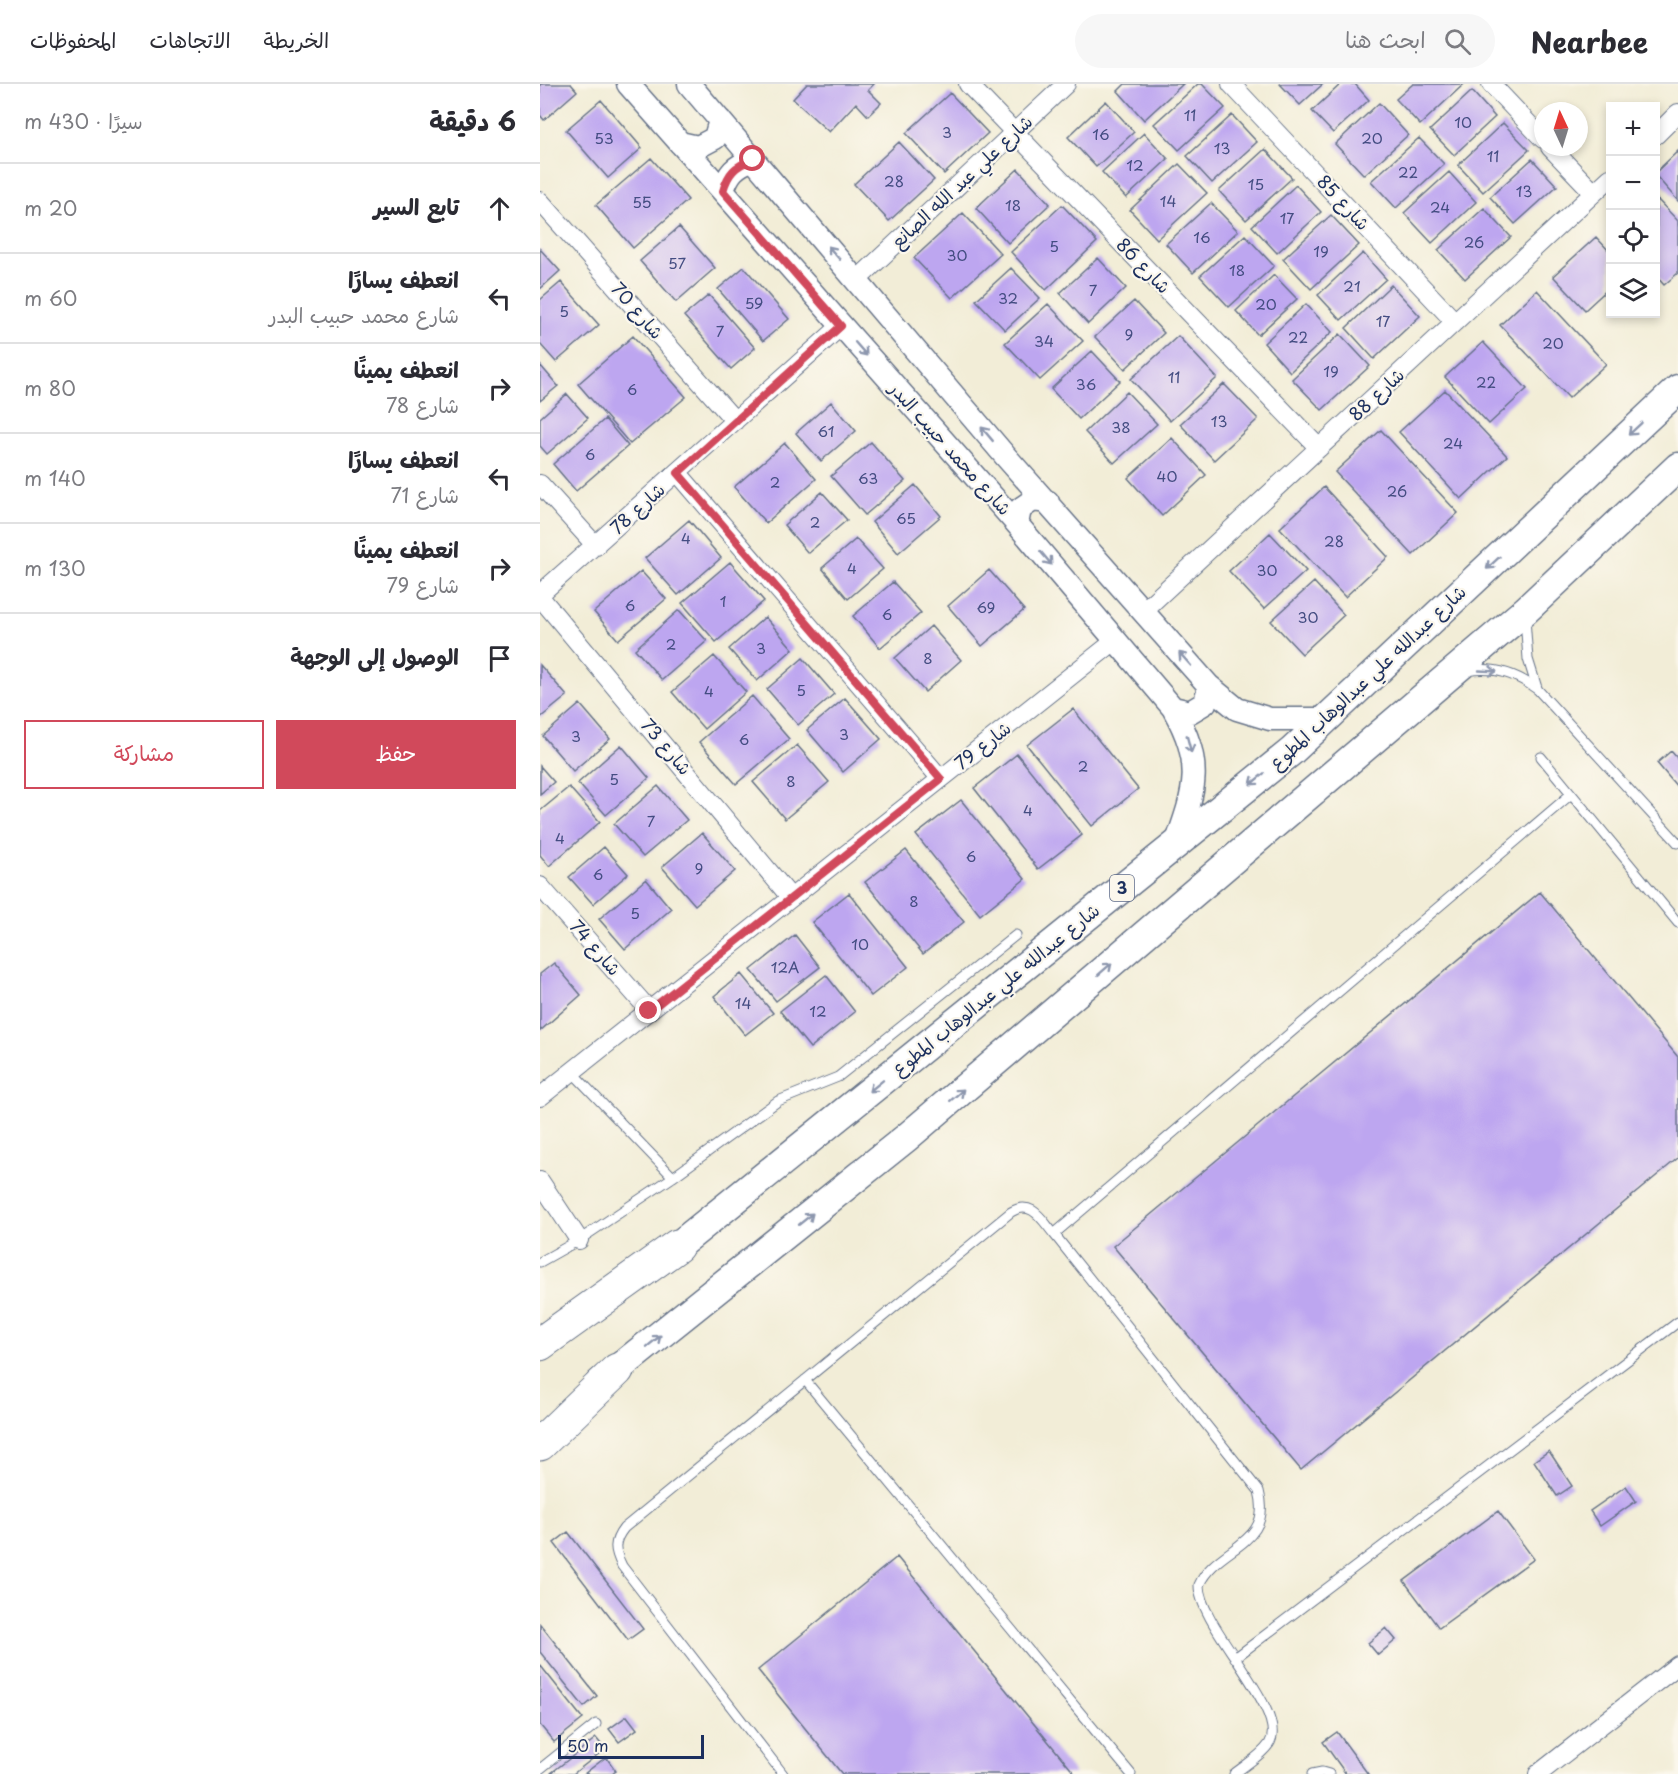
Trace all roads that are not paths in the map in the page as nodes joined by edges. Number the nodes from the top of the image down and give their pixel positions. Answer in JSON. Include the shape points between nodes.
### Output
{"nodes":[{"id":1,"x":628,"y":84,"type":"edge"},
{"id":2,"x":689,"y":84,"type":"edge"},
{"id":3,"x":968,"y":84,"type":"edge"},
{"id":4,"x":1066,"y":84,"type":"edge"},
{"id":5,"x":1231,"y":84,"type":"edge"},
{"id":6,"x":1491,"y":84,"type":"edge"},
{"id":7,"x":1678,"y":113,"type":"edge"},
{"id":8,"x":720,"y":120,"type":"junction"},
{"id":9,"x":1534,"y":129,"type":"edge"},
{"id":10,"x":1660,"y":131,"type":"edge"},
{"id":11,"x":1015,"y":134,"type":"junction"},
{"id":12,"x":680,"y":143,"type":"junction"},
{"id":13,"x":1559,"y":156,"type":"edge"},
{"id":14,"x":753,"y":159,"type":"junction"},
{"id":15,"x":1606,"y":182,"type":"edge"},
{"id":16,"x":723,"y":191,"type":"junction"},
{"id":17,"x":1594,"y":193,"type":"junction"},
{"id":18,"x":540,"y":201,"type":"edge"},
{"id":19,"x":857,"y":280,"type":"junction"},
{"id":20,"x":1455,"y":322,"type":"junction"},
{"id":21,"x":841,"y":326,"type":"junction"},
{"id":22,"x":1678,"y":389,"type":"edge"},
{"id":23,"x":735,"y":421,"type":"junction"},
{"id":24,"x":1319,"y":448,"type":"junction"},
{"id":25,"x":1007,"y":458,"type":"junction"},
{"id":26,"x":1678,"y":467,"type":"edge"},
{"id":27,"x":678,"y":473,"type":"junction"},
{"id":28,"x":977,"y":480,"type":"junction"},
{"id":29,"x":540,"y":484,"type":"edge"},
{"id":30,"x":1048,"y":502,"type":"junction"},
{"id":31,"x":1017,"y":524,"type":"junction"},
{"id":32,"x":596,"y":546,"type":"junction"},
{"id":33,"x":540,"y":595,"type":"edge"},
{"id":34,"x":1526,"y":610,"type":"junction"},
{"id":35,"x":1142,"y":612,"type":"junction"},
{"id":36,"x":1116,"y":640,"type":"junction"},
{"id":37,"x":1436,"y":685,"type":"junction"},
{"id":38,"x":1209,"y":686,"type":"junction"},
{"id":39,"x":1538,"y":690,"type":"junction"},
{"id":40,"x":1173,"y":708,"type":"junction"},
{"id":41,"x":1327,"y":719,"type":"junction"},
{"id":42,"x":1541,"y":758,"type":"dead end"},
{"id":43,"x":941,"y":779,"type":"junction"},
{"id":44,"x":1570,"y":795,"type":"junction"},
{"id":45,"x":1678,"y":843,"type":"edge"},
{"id":46,"x":1176,"y":844,"type":"junction"},
{"id":47,"x":540,"y":886,"type":"edge"},
{"id":48,"x":792,"y":898,"type":"junction"},
{"id":49,"x":1678,"y":923,"type":"edge"},
{"id":50,"x":1016,"y":935,"type":"dead end"},
{"id":51,"x":649,"y":1011,"type":"junction"},
{"id":52,"x":572,"y":1072,"type":"junction"},
{"id":53,"x":540,"y":1097,"type":"edge"},
{"id":54,"x":673,"y":1177,"type":"junction"},
{"id":55,"x":540,"y":1181,"type":"edge"},
{"id":56,"x":1054,"y":1234,"type":"junction"},
{"id":57,"x":579,"y":1240,"type":"junction"},
{"id":58,"x":677,"y":1246,"type":"junction"},
{"id":59,"x":540,"y":1262,"type":"edge"},
{"id":60,"x":1678,"y":1322,"type":"edge"},
{"id":61,"x":540,"y":1344,"type":"edge"},
{"id":62,"x":540,"y":1358,"type":"edge"},
{"id":63,"x":617,"y":1371,"type":"junction"},
{"id":64,"x":805,"y":1380,"type":"junction"},
{"id":65,"x":540,"y":1427,"type":"edge"},
{"id":66,"x":540,"y":1444,"type":"edge"},
{"id":67,"x":1235,"y":1658,"type":"junction"},
{"id":68,"x":1678,"y":1665,"type":"edge"},
{"id":69,"x":596,"y":1724,"type":"dead end"},
{"id":70,"x":540,"y":1769,"type":"edge"},
{"id":71,"x":1546,"y":1772,"type":"edge"},
{"id":72,"x":783,"y":1774,"type":"edge"},
{"id":73,"x":1131,"y":1774,"type":"edge"},
{"id":74,"x":1234,"y":1774,"type":"edge"},
{"id":75,"x":1312,"y":1774,"type":"edge"},
{"id":76,"x":1329,"y":1774,"type":"edge"}],
"edges":[{"from":1,"to":12,"type":"street","name":"شارع محمد حبيب البدر"},
{"from":2,"to":8,"type":"street","name":"شارع محمد حبيب البدر"},
{"from":3,"to":11,"type":"street","name":"شارع 86"},
{"from":4,"to":11,"type":"street","name":"شارع علي عبد الله الصانع"},
{"from":5,"to":20,"type":"street","name":"شارع 85"},
{"from":6,"to":9,"type":"street"},
{"from":7,"to":10,"type":"street"},
{"from":8,"to":12,"type":"street","via":[[715,138],[698,147]]},
{"from":8,"to":14,"type":"street","name":"شارع محمد حبيب البدر"},
{"from":11,"to":19,"type":"street","name":"شارع علي عبد الله الصانع"},
{"from":11,"to":24,"type":"street","name":"شارع 86"},
{"from":12,"to":16,"type":"street","name":"شارع محمد حبيب البدر"},
{"from":13,"to":17,"type":"street"},
{"from":14,"to":16,"type":"street","via":[[738,165],[728,176]]},
{"from":19,"to":14,"type":"street","name":"شارع محمد حبيب البدر","one_way":true},
{"from":15,"to":17,"type":"street","name":"شارع 88"},
{"from":16,"to":21,"type":"street","name":"شارع محمد حبيب البدر"},
{"from":17,"to":20,"type":"street","name":"شارع 88"},
{"from":18,"to":23,"type":"street","name":"شارع 70"},
{"from":25,"to":19,"type":"street","name":"شارع محمد حبيب البدر","one_way":true},
{"from":20,"to":24,"type":"street","name":"شارع 88"},
{"from":21,"to":23,"type":"street","name":"شارع 78"},
{"from":21,"to":28,"type":"street","name":"شارع محمد حبيب البدر","one_way":true},
{"from":22,"to":41,"type":"main road","name":"شارع عبدالله علي عبدالوهاب المطوع","number":"3","one_way":true},
{"from":23,"to":27,"type":"street","name":"شارع 78"},
{"from":24,"to":35,"type":"street","name":"شارع 88"},
{"from":25,"to":28,"type":"street","via":[[1001,470],[990,478]]},
{"from":25,"to":30,"type":"street","name":"شارع محمد حبيب البدر"},
{"from":26,"to":34,"type":"main road"},
{"from":27,"to":32,"type":"street","name":"شارع 78"},
{"from":27,"to":43,"type":"street"},
{"from":28,"to":31,"type":"street","name":"شارع محمد حبيب البدر"},
{"from":29,"to":32,"type":"street"},
{"from":30,"to":31,"type":"street","via":[[1033,500],[1020,509]]},
{"from":30,"to":35,"type":"street","name":"شارع محمد حبيب البدر"},
{"from":31,"to":36,"type":"street","name":"شارع محمد حبيب البدر","one_way":true},
{"from":32,"to":33,"type":"street","name":"شارع 78"},
{"from":33,"to":48,"type":"street","name":"شارع 73"},
{"from":34,"to":37,"type":"main road"},
{"from":34,"to":39,"type":"lane","via":[[1525,642]]},
{"from":38,"to":35,"type":"street","name":"شارع محمد حبيب البدر","one_way":true},
{"from":36,"to":40,"type":"street","name":"شارع محمد حبيب البدر"},
{"from":36,"to":43,"type":"street","name":"شارع 79"},
{"from":37,"to":39,"type":"lane","one_way":true,"via":[[1461,673],[1488,670],[1515,675]]},
{"from":63,"to":37,"type":"main road","one_way":true,"via":[[906,1138]]},
{"from":38,"to":40,"type":"street","via":[[1205,703],[1190,712]]},
{"from":38,"to":41,"type":"street","name":"شارع محمد حبيب البدر","via":[[1237,709],[1270,719]]},
{"from":39,"to":45,"type":"lane"},
{"from":40,"to":46,"type":"street","name":"شارع محمد حبيب البدر","one_way":true,"via":[[1186,731],[1195,765],[1192,798]]},
{"from":41,"to":46,"type":"main road","name":"شارع عبدالله علي عبدالوهاب المطوع","number":"3","one_way":true},
{"from":42,"to":44,"type":"lane"},
{"from":43,"to":48,"type":"street","name":"شارع 79"},
{"from":44,"to":49,"type":"lane"},
{"from":44,"to":56,"type":"lane"},
{"from":46,"to":58,"type":"main road","name":"شارع عبدالله علي عبدالوهاب المطوع","number":"3","one_way":true},
{"from":47,"to":51,"type":"street","name":"شارع 74"},
{"from":48,"to":51,"type":"street","name":"شارع 79"},
{"from":50,"to":54,"type":"lane","via":[[838,1077],[778,1101]]},
{"from":51,"to":52,"type":"street","name":"شارع 79"},
{"from":52,"to":53,"type":"street","name":"شارع 79"},
{"from":52,"to":54,"type":"lane"},
{"from":54,"to":57,"type":"lane"},
{"from":55,"to":57,"type":"street"},
{"from":56,"to":64,"type":"lane","via":[[1034,1210],[1018,1208]]},
{"from":56,"to":67,"type":"lane","via":[[1259,1491],[1262,1513],[1255,1532],[1208,1570],[1199,1585],[1206,1613]]},
{"from":57,"to":59,"type":"lane"},
{"from":58,"to":61,"type":"highway"},
{"from":58,"to":62,"type":"main road","name":"شارع عبدالله علي عبدالوهاب المطوع","number":"3"},
{"from":60,"to":67,"type":"lane"},
{"from":63,"to":65,"type":"main road"},
{"from":63,"to":66,"type":"highway"},
{"from":64,"to":72,"type":"lane","via":[[624,1528],[615,1544],[622,1566]]},
{"from":64,"to":73,"type":"lane"},
{"from":67,"to":74,"type":"lane","via":[[1273,1726],[1270,1743]]},
{"from":68,"to":71,"type":"street"},
{"from":69,"to":70,"type":"lane"},
{"from":75,"to":76,"type":"lane"}]}
